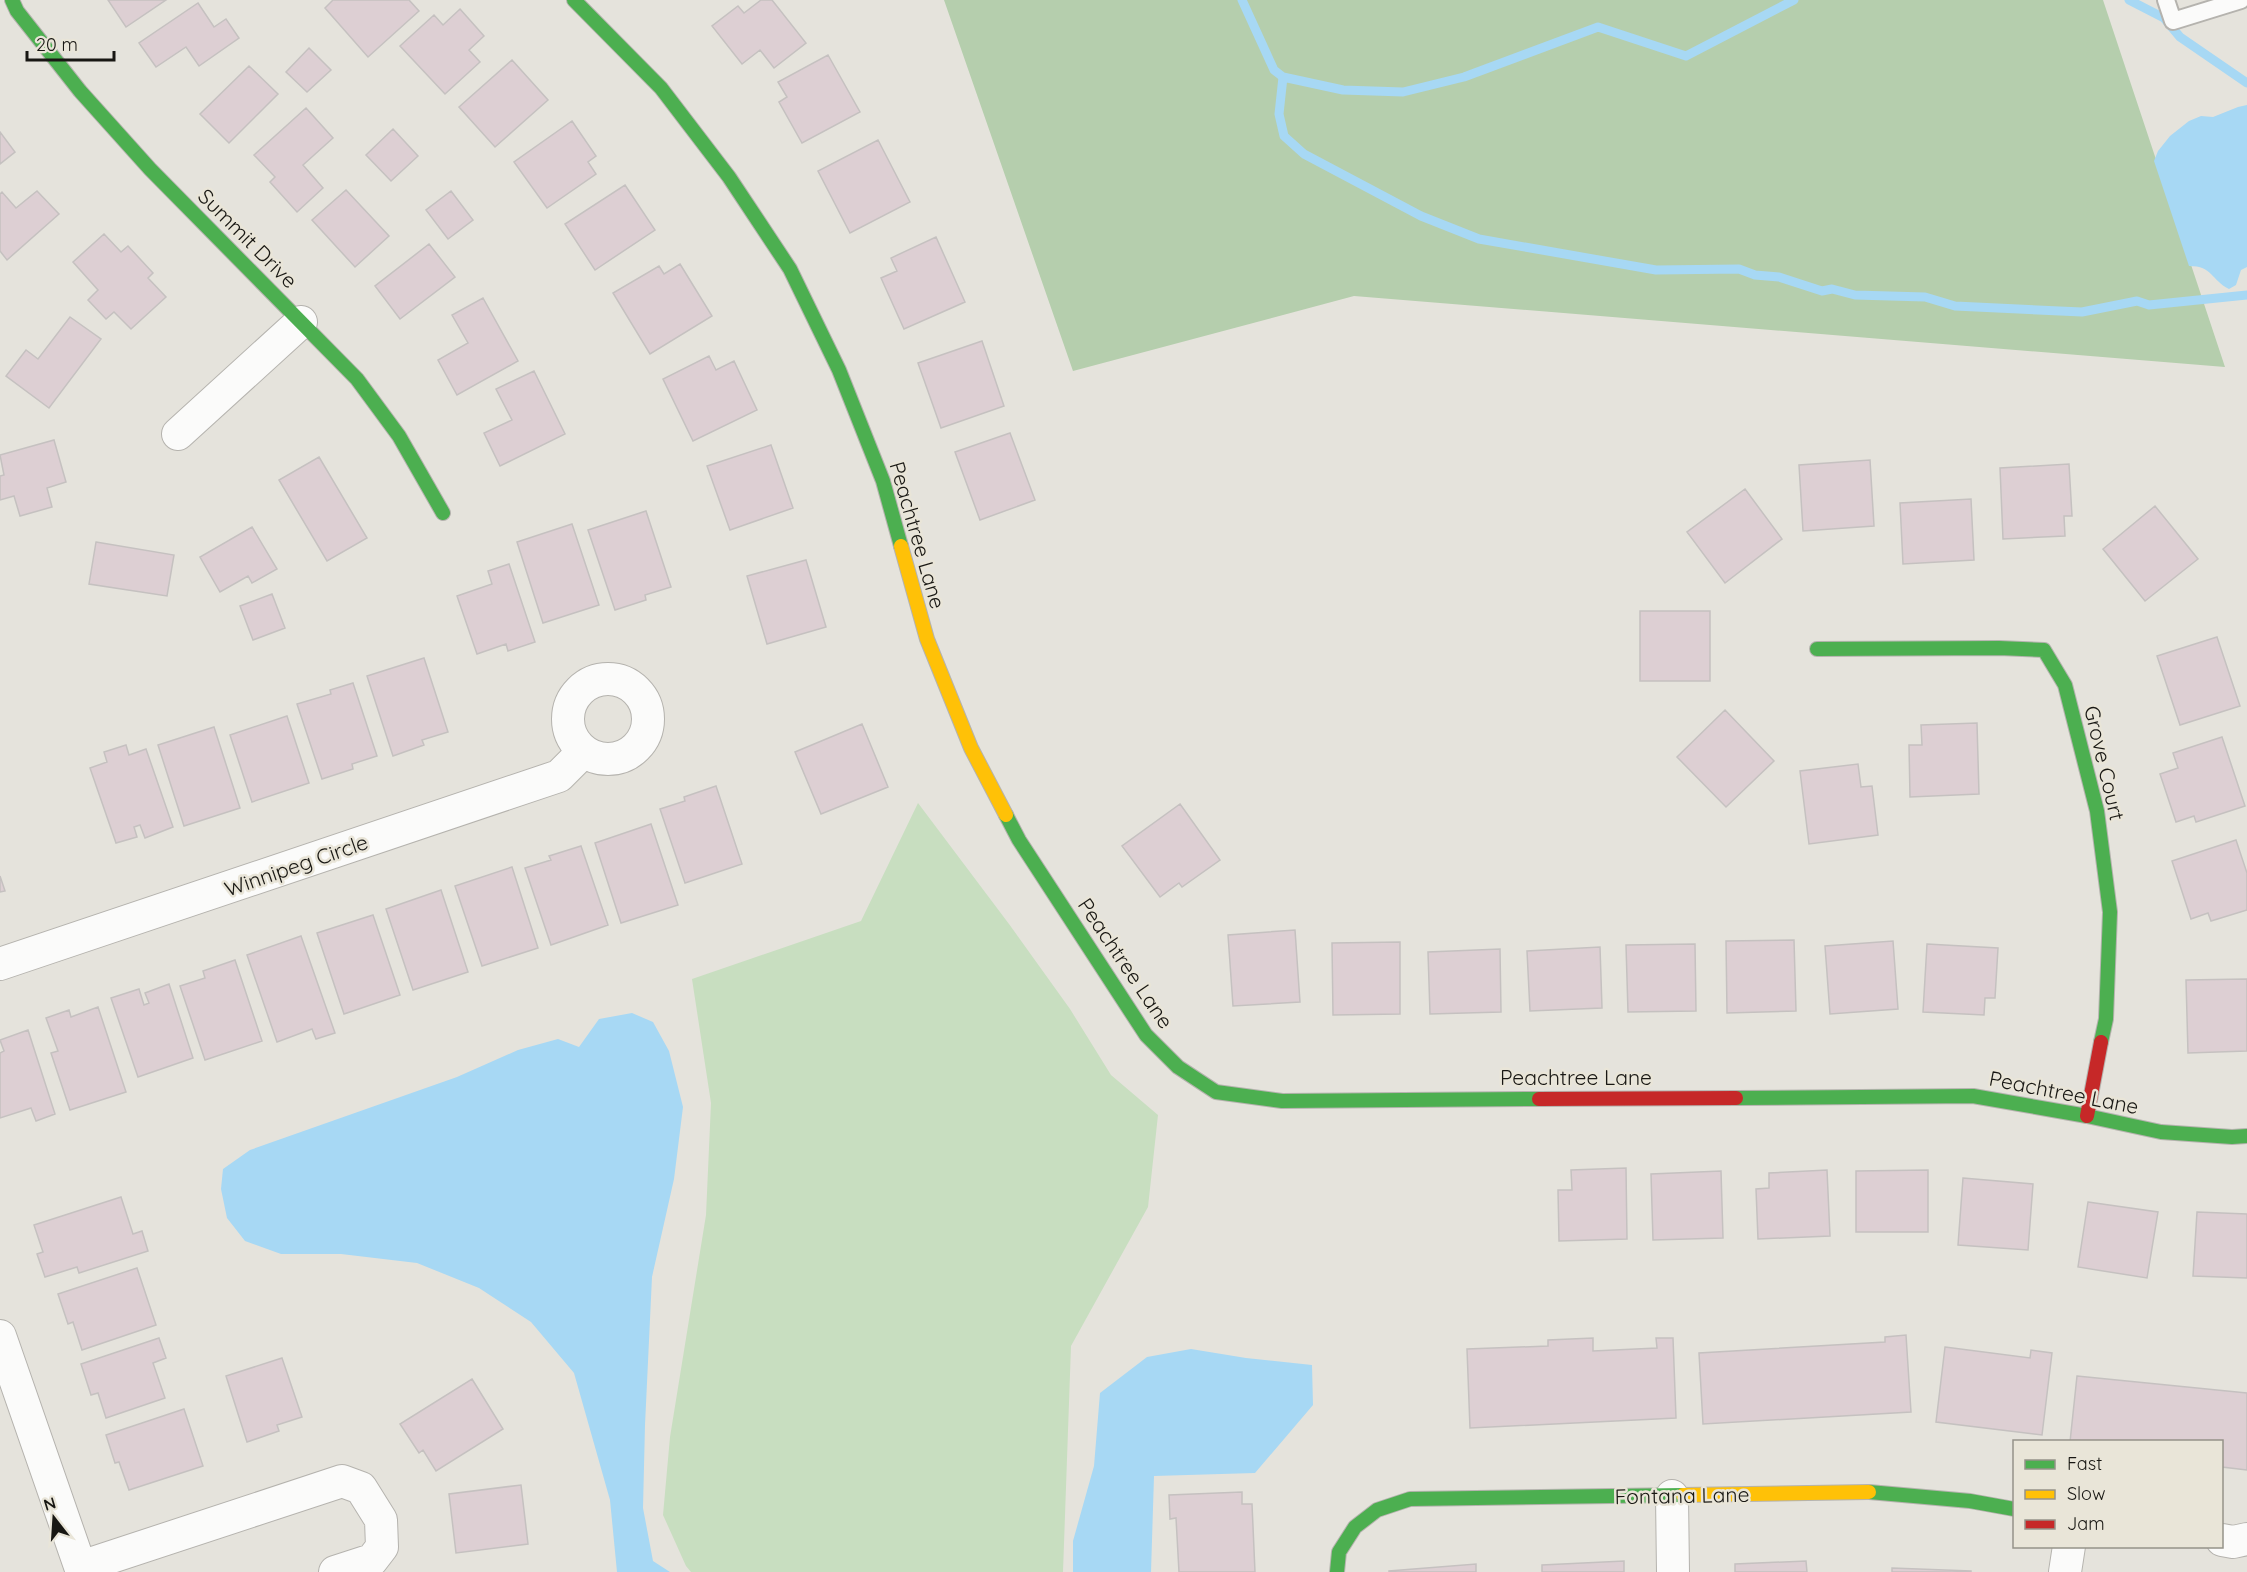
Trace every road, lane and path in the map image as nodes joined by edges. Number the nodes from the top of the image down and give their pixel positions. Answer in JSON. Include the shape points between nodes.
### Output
{"nodes":[{"id":1,"x":12,"y":0,"type":"edge"},
{"id":2,"x":574,"y":0,"type":"edge"},
{"id":3,"x":2166,"y":0,"type":"edge"},
{"id":4,"x":2241,"y":0,"type":"edge"},
{"id":5,"x":301,"y":322,"type":"junction"},
{"id":6,"x":178,"y":434,"type":"dead end"},
{"id":7,"x":443,"y":513,"type":"dead end"},
{"id":8,"x":1817,"y":649,"type":"dead end"},
{"id":9,"x":583,"y":752,"type":"dead end"},
{"id":10,"x":0,"y":964,"type":"edge"},
{"id":11,"x":2087,"y":1116,"type":"junction"},
{"id":12,"x":2247,"y":1136,"type":"edge"},
{"id":13,"x":0,"y":1336,"type":"edge"},
{"id":14,"x":1672,"y":1496,"type":"junction"},
{"id":15,"x":2013,"y":1509,"type":"edge"},
{"id":16,"x":2247,"y":1539,"type":"edge"},
{"id":17,"x":2223,"y":1540,"type":"edge"},
{"id":18,"x":2069,"y":1548,"type":"edge"},
{"id":19,"x":81,"y":1570,"type":"edge"},
{"id":20,"x":335,"y":1572,"type":"edge"},
{"id":21,"x":1337,"y":1572,"type":"edge"},
{"id":22,"x":1673,"y":1572,"type":"edge"},
{"id":23,"x":2065,"y":1572,"type":"edge"}],
"edges":[{"from":1,"to":5,"type":"street","name":"Summit Drive","via":[[96,109]]},
{"from":2,"to":11,"type":"street","name":"Peachtree Lane","via":[[661,88],[729,177],[790,269],[839,370],[883,481],[927,639],[970,748],[1026,850],[1146,1035],[1178,1067],[1216,1092],[1282,1101],[1973,1096]]},
{"from":3,"to":4,"type":"lane","via":[[2173,21]]},
{"from":5,"to":6,"type":"street"},
{"from":5,"to":7,"type":"street","name":"Summit Drive","via":[[357,380],[392,426]]},
{"from":8,"to":11,"type":"street","name":"Grove Court","via":[[2044,650],[2065,685],[2097,811],[2110,912],[2106,1019]]},
{"from":9,"to":10,"type":"street","name":"Winnipeg Circle","via":[[560,776]]},
{"from":11,"to":12,"type":"street","name":"Peachtree Lane","via":[[2161,1132]]},
{"from":13,"to":19,"type":"street"},
{"from":14,"to":15,"type":"street","name":"Fontana Lane","via":[[1872,1492]]},
{"from":14,"to":21,"type":"street","name":"Fontana Lane","via":[[1410,1499],[1377,1510],[1355,1527],[1339,1552]]},
{"from":14,"to":22,"type":"street"},
{"from":16,"to":17,"type":"street"},
{"from":18,"to":23,"type":"street"},
{"from":19,"to":20,"type":"street","via":[[342,1481],[361,1488],[381,1520],[382,1547],[372,1560]]}]}
